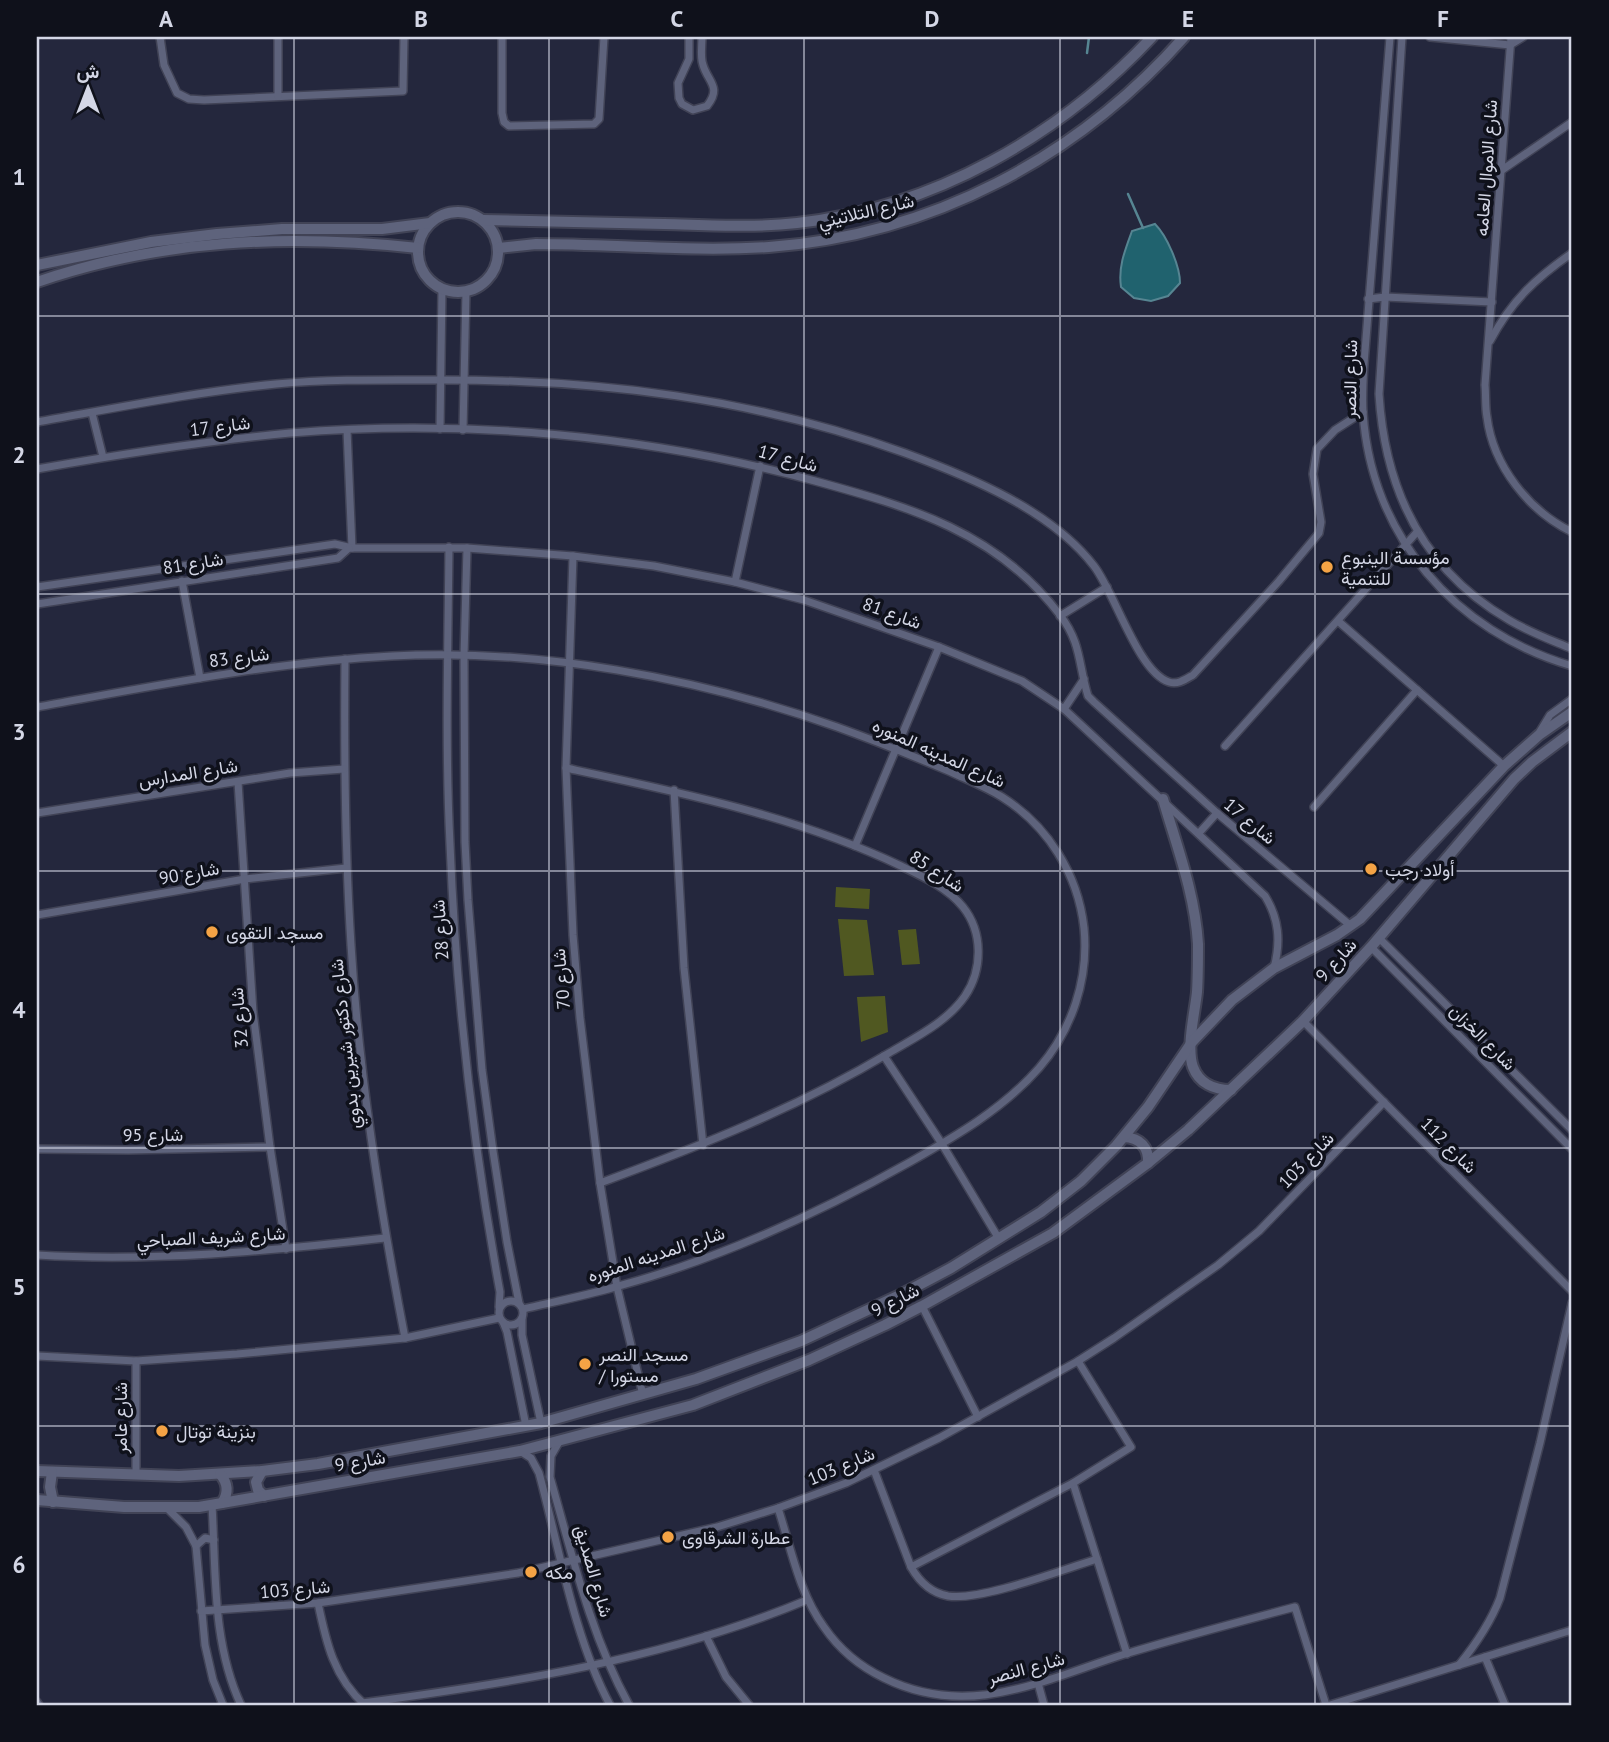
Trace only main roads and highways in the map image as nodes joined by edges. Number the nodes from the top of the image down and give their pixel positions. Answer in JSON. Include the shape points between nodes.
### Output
{"nodes":[{"id":1,"x":1152,"y":37,"type":"edge"},
{"id":2,"x":1184,"y":37,"type":"edge"},
{"id":3,"x":483,"y":220,"type":"junction"},
{"id":4,"x":430,"y":223,"type":"junction"},
{"id":5,"x":418,"y":248,"type":"junction"},
{"id":6,"x":499,"y":248,"type":"junction"},
{"id":7,"x":37,"y":265,"type":"edge"},
{"id":8,"x":37,"y":282,"type":"edge"},
{"id":9,"x":1572,"y":712,"type":"edge"},
{"id":10,"x":1572,"y":732,"type":"edge"},
{"id":11,"x":1163,"y":799,"type":"road end"},
{"id":12,"x":1192,"y":1042,"type":"junction"},
{"id":13,"x":1231,"y":1090,"type":"junction"},
{"id":14,"x":1124,"y":1137,"type":"junction"},
{"id":15,"x":1148,"y":1163,"type":"junction"},
{"id":16,"x":37,"y":1471,"type":"edge"},
{"id":17,"x":262,"y":1471,"type":"junction"},
{"id":18,"x":52,"y":1472,"type":"junction"},
{"id":19,"x":220,"y":1474,"type":"junction"},
{"id":20,"x":264,"y":1496,"type":"junction"},
{"id":21,"x":37,"y":1500,"type":"edge"},
{"id":22,"x":53,"y":1502,"type":"junction"},
{"id":23,"x":217,"y":1504,"type":"junction"}],
"edges":[{"from":1,"to":3,"type":"main road","name":"شارع التلاتيني","via":[[1094,92],[1038,134],[960,177],[880,207],[825,220],[769,226]]},
{"from":2,"to":6,"type":"main road","name":"شارع التلاتيني","via":[[1125,96],[1051,153],[968,198],[912,220],[836,238],[768,247],[536,244]]},
{"from":3,"to":4,"type":"main road","via":[[456,212]]},
{"from":3,"to":6,"type":"main road"},
{"from":4,"to":5,"type":"main road"},
{"from":4,"to":7,"type":"main road","via":[[383,229],[217,234]]},
{"from":5,"to":6,"type":"main road","via":[[419,261],[432,282],[454,292],[480,286],[491,276]]},
{"from":5,"to":8,"type":"main road","via":[[308,240],[209,244],[113,259]]},
{"from":9,"to":12,"type":"main road","name":"شارع 9","via":[[1504,766],[1351,926],[1274,968],[1231,1000]]},
{"from":10,"to":13,"type":"main road","name":"شارع 9","via":[[1514,779],[1371,947]]},
{"from":11,"to":12,"type":"main road","via":[[1196,925],[1198,976]]},
{"from":12,"to":13,"type":"main road","via":[[1191,1060],[1198,1077],[1213,1087]]},
{"from":12,"to":14,"type":"main road","name":"شارع 9"},
{"from":13,"to":15,"type":"main road","name":"شارع 9"},
{"from":14,"to":15,"type":"main road","via":[[1144,1146]]},
{"from":14,"to":17,"type":"main road","name":"شارع 9","via":[[1061,1197],[999,1239],[902,1294],[749,1361],[541,1423]]},
{"from":15,"to":20,"type":"main road","name":"شارع 9","via":[[1053,1233],[922,1307],[732,1391],[520,1451]]},
{"from":16,"to":18,"type":"main road","name":"شارع 9"},
{"from":17,"to":19,"type":"main road","name":"شارع 9"},
{"from":17,"to":20,"type":"main road","via":[[256,1482]]},
{"from":18,"to":19,"type":"main road","name":"شارع 9"},
{"from":18,"to":22,"type":"main road"},
{"from":19,"to":23,"type":"main road","via":[[227,1490]]},
{"from":20,"to":23,"type":"main road","name":"شارع 9"},
{"from":21,"to":22,"type":"main road","name":"شارع 9"},
{"from":22,"to":23,"type":"main road","name":"شارع 9","via":[[167,1508]]}]}
